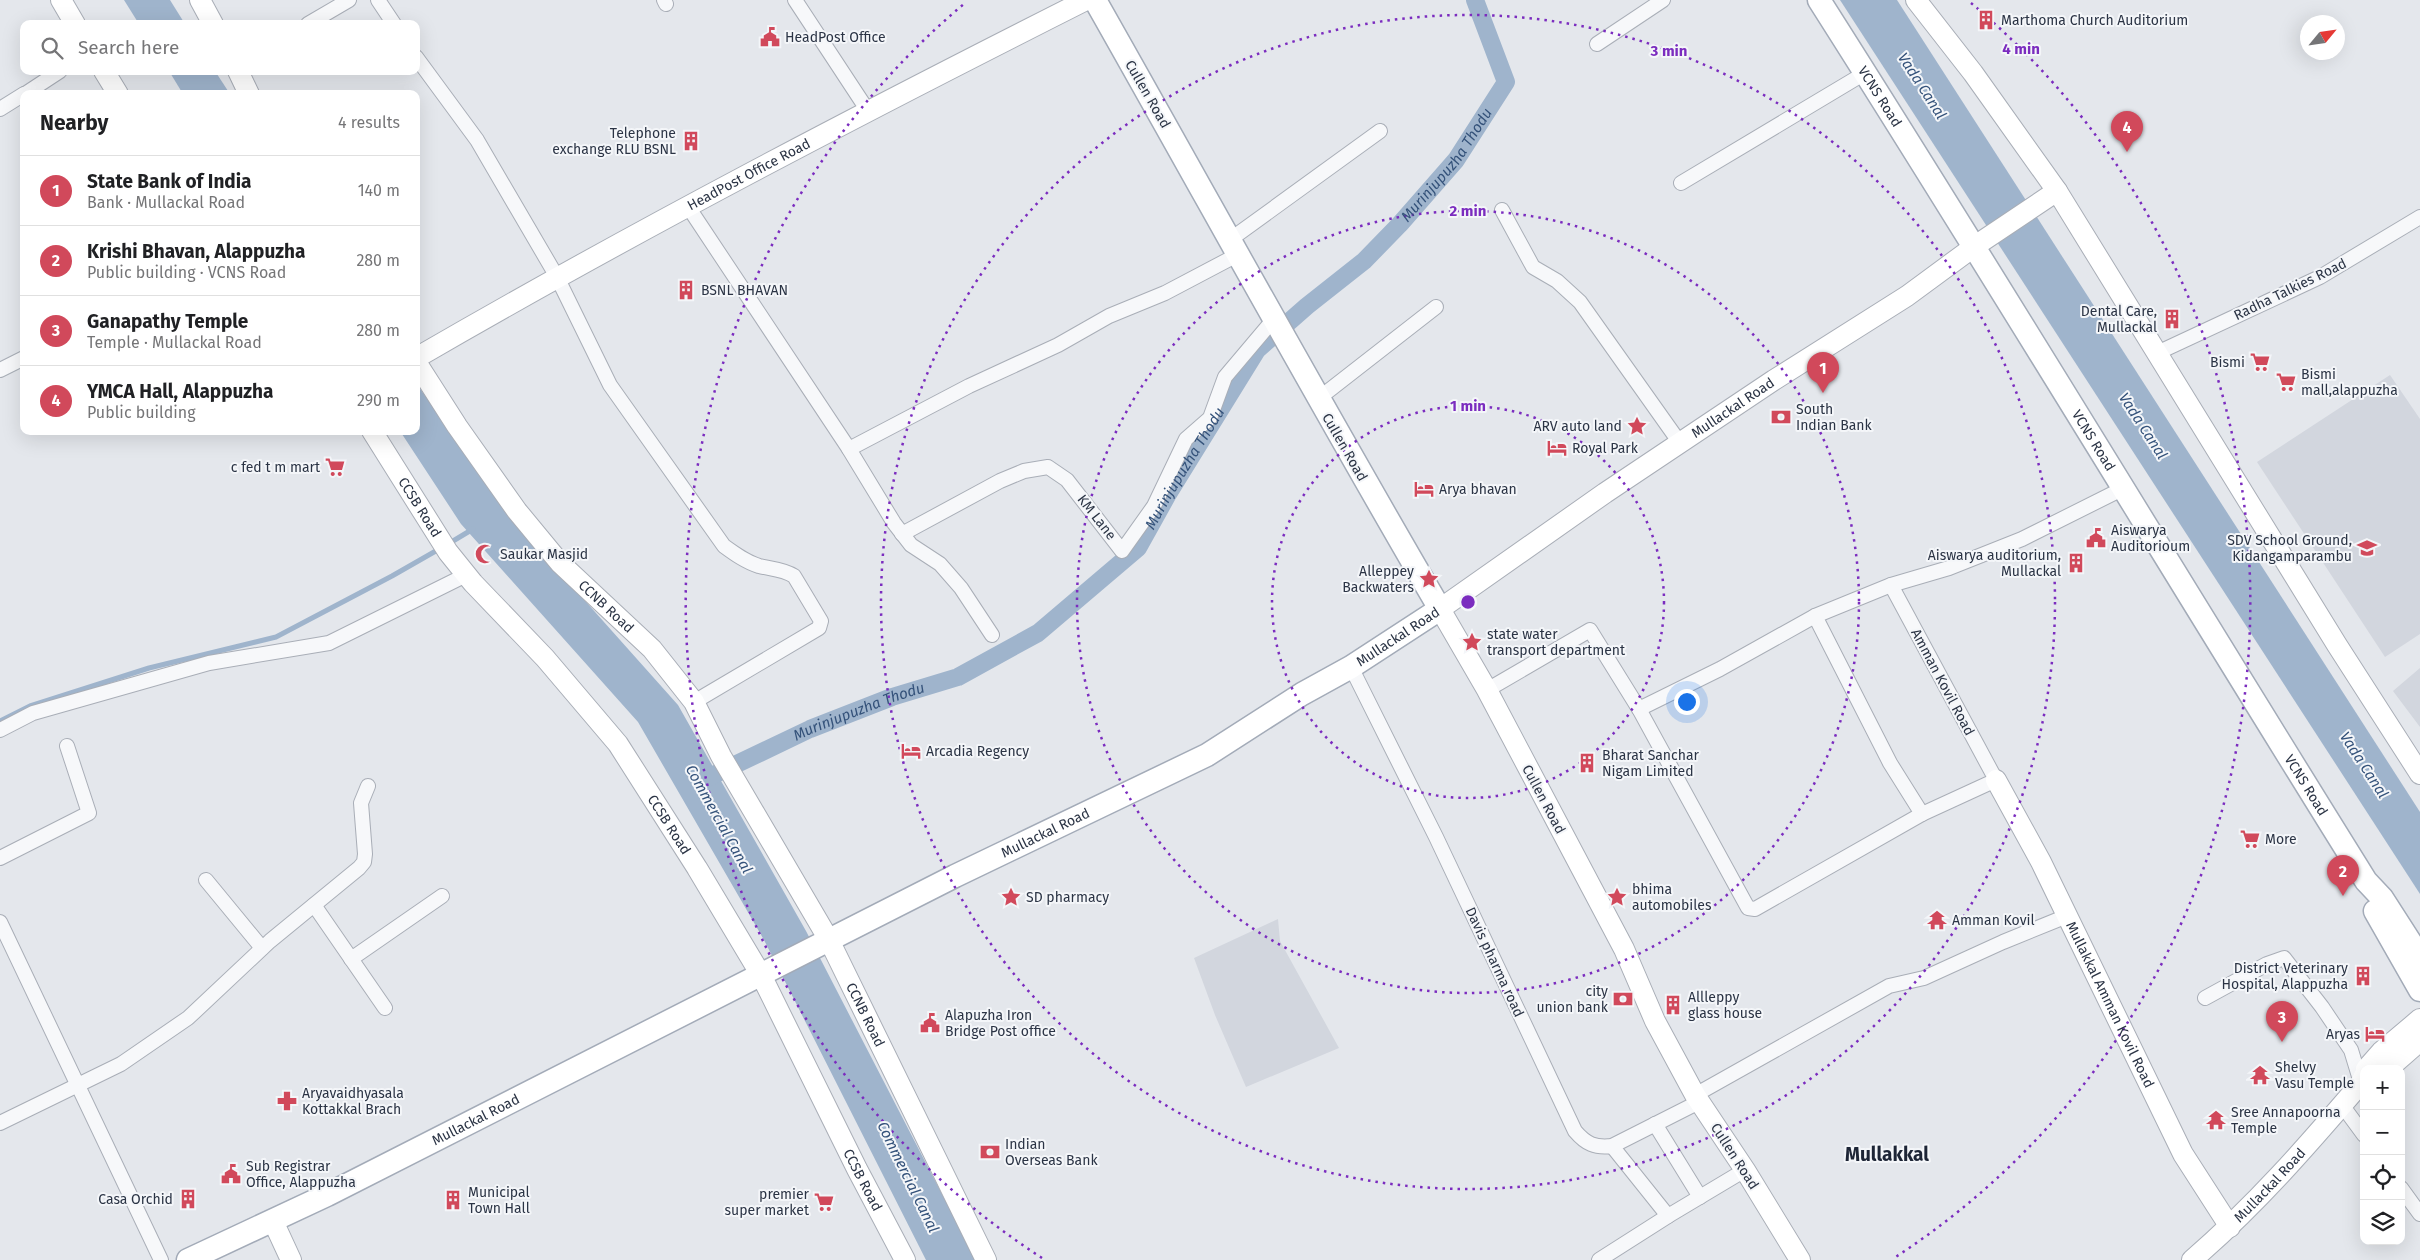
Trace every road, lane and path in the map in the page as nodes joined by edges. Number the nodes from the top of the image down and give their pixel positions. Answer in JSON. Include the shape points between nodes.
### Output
{"nodes":[{"id":1,"x":61,"y":0,"type":"edge"},
{"id":2,"x":200,"y":0,"type":"edge"},
{"id":3,"x":349,"y":0,"type":"edge"},
{"id":4,"x":378,"y":0,"type":"edge"},
{"id":5,"x":795,"y":0,"type":"edge"},
{"id":6,"x":1086,"y":0,"type":"edge"},
{"id":7,"x":1095,"y":0,"type":"edge"},
{"id":8,"x":1663,"y":0,"type":"edge"},
{"id":9,"x":1819,"y":0,"type":"edge"},
{"id":10,"x":1916,"y":0,"type":"edge"},
{"id":11,"x":73,"y":20,"type":"edge"},
{"id":12,"x":211,"y":20,"type":"edge"},
{"id":13,"x":315,"y":20,"type":"edge"},
{"id":14,"x":391,"y":20,"type":"edge"},
{"id":15,"x":1598,"y":44,"type":"dead end"},
{"id":16,"x":420,"y":62,"type":"edge"},
{"id":17,"x":1865,"y":73,"type":"junction"},
{"id":18,"x":54,"y":75,"type":"edge"},
{"id":19,"x":106,"y":75,"type":"edge"},
{"id":20,"x":240,"y":75,"type":"edge"},
{"id":21,"x":30,"y":90,"type":"edge"},
{"id":22,"x":116,"y":90,"type":"edge"},
{"id":23,"x":247,"y":90,"type":"edge"},
{"id":24,"x":20,"y":97,"type":"edge"},
{"id":25,"x":0,"y":110,"type":"edge"},
{"id":26,"x":868,"y":110,"type":"junction"},
{"id":27,"x":1380,"y":131,"type":"dead end"},
{"id":28,"x":1681,"y":183,"type":"dead end"},
{"id":29,"x":2052,"y":194,"type":"junction"},
{"id":30,"x":689,"y":208,"type":"junction"},
{"id":31,"x":1502,"y":210,"type":"dead end"},
{"id":32,"x":2420,"y":217,"type":"edge"},
{"id":33,"x":1979,"y":244,"type":"junction"},
{"id":34,"x":1235,"y":247,"type":"junction"},
{"id":35,"x":557,"y":277,"type":"junction"},
{"id":36,"x":1436,"y":307,"type":"dead end"},
{"id":37,"x":1274,"y":319,"type":"junction"},
{"id":38,"x":2157,"y":353,"type":"junction"},
{"id":39,"x":420,"y":358,"type":"edge"},
{"id":40,"x":20,"y":360,"type":"edge"},
{"id":41,"x":420,"y":367,"type":"edge"},
{"id":42,"x":0,"y":370,"type":"edge"},
{"id":43,"x":1318,"y":399,"type":"junction"},
{"id":44,"x":375,"y":435,"type":"edge"},
{"id":45,"x":1680,"y":443,"type":"junction"},
{"id":46,"x":849,"y":448,"type":"junction"},
{"id":47,"x":2122,"y":489,"type":"junction"},
{"id":48,"x":902,"y":534,"type":"junction"},
{"id":49,"x":466,"y":575,"type":"junction"},
{"id":50,"x":1891,"y":585,"type":"junction"},
{"id":51,"x":1440,"y":609,"type":"junction"},
{"id":52,"x":1816,"y":616,"type":"junction"},
{"id":53,"x":992,"y":634,"type":"dead end"},
{"id":54,"x":1351,"y":667,"type":"junction"},
{"id":55,"x":1487,"y":690,"type":"junction"},
{"id":56,"x":694,"y":702,"type":"junction"},
{"id":57,"x":1639,"y":709,"type":"junction"},
{"id":58,"x":0,"y":730,"type":"edge"},
{"id":59,"x":67,"y":746,"type":"dead end"},
{"id":60,"x":2420,"y":774,"type":"edge"},
{"id":61,"x":1996,"y":780,"type":"junction"},
{"id":62,"x":368,"y":786,"type":"dead end"},
{"id":63,"x":1922,"y":814,"type":"junction"},
{"id":64,"x":0,"y":858,"type":"edge"},
{"id":65,"x":206,"y":880,"type":"dead end"},
{"id":66,"x":2366,"y":881,"type":"junction"},
{"id":67,"x":442,"y":896,"type":"dead end"},
{"id":68,"x":314,"y":905,"type":"junction"},
{"id":69,"x":2067,"y":916,"type":"junction"},
{"id":70,"x":0,"y":922,"type":"edge"},
{"id":71,"x":826,"y":941,"type":"junction"},
{"id":72,"x":262,"y":948,"type":"junction"},
{"id":73,"x":2420,"y":957,"type":"edge"},
{"id":74,"x":351,"y":959,"type":"junction"},
{"id":75,"x":765,"y":974,"type":"junction"},
{"id":76,"x":2420,"y":990,"type":"edge"},
{"id":77,"x":2205,"y":998,"type":"dead end"},
{"id":78,"x":385,"y":1008,"type":"dead end"},
{"id":79,"x":2420,"y":1020,"type":"edge"},
{"id":80,"x":2420,"y":1041,"type":"edge"},
{"id":81,"x":2372,"y":1065,"type":"edge"},
{"id":82,"x":2393,"y":1065,"type":"edge"},
{"id":83,"x":2360,"y":1070,"type":"edge"},
{"id":84,"x":2360,"y":1083,"type":"edge"},
{"id":85,"x":79,"y":1084,"type":"junction"},
{"id":86,"x":1697,"y":1098,"type":"junction"},
{"id":87,"x":2342,"y":1105,"type":"junction"},
{"id":88,"x":0,"y":1124,"type":"edge"},
{"id":89,"x":1654,"y":1124,"type":"junction"},
{"id":90,"x":2360,"y":1130,"type":"edge"},
{"id":91,"x":1612,"y":1146,"type":"junction"},
{"id":92,"x":1745,"y":1170,"type":"junction"},
{"id":93,"x":2405,"y":1193,"type":"edge"},
{"id":94,"x":1700,"y":1197,"type":"junction"},
{"id":95,"x":2420,"y":1214,"type":"edge"},
{"id":96,"x":1668,"y":1216,"type":"junction"},
{"id":97,"x":273,"y":1221,"type":"junction"},
{"id":98,"x":2230,"y":1227,"type":"junction"},
{"id":99,"x":161,"y":1260,"type":"edge"},
{"id":100,"x":188,"y":1260,"type":"edge"},
{"id":101,"x":291,"y":1260,"type":"edge"},
{"id":102,"x":905,"y":1260,"type":"edge"},
{"id":103,"x":986,"y":1260,"type":"edge"},
{"id":104,"x":1599,"y":1260,"type":"edge"},
{"id":105,"x":1800,"y":1260,"type":"edge"},
{"id":106,"x":2192,"y":1260,"type":"edge"}],
"edges":[{"from":1,"to":11,"type":"main road"},
{"from":2,"to":12,"type":"main road"},
{"from":3,"to":13,"type":"street"},
{"from":4,"to":14,"type":"street"},
{"from":5,"to":26,"type":"street"},
{"from":6,"to":26,"type":"main road","name":"HeadPost Office Road"},
{"from":7,"to":34,"type":"main road","name":"Cullen Road"},
{"from":8,"to":15,"type":"street"},
{"from":9,"to":17,"type":"main road","name":"VCNS Road"},
{"from":10,"to":29,"type":"main road","via":[[1973,73]]},
{"from":16,"to":35,"type":"street","via":[[477,140]]},
{"from":17,"to":28,"type":"street"},
{"from":17,"to":33,"type":"main road","name":"VCNS Road"},
{"from":18,"to":21,"type":"street"},
{"from":19,"to":22,"type":"main road"},
{"from":20,"to":23,"type":"main road"},
{"from":24,"to":25,"type":"street"},
{"from":26,"to":30,"type":"main road","name":"HeadPost Office Road"},
{"from":27,"to":34,"type":"street"},
{"from":29,"to":33,"type":"main road","name":"Mullackal Road"},
{"from":29,"to":38,"type":"main road"},
{"from":30,"to":35,"type":"main road","name":"HeadPost Office Road"},
{"from":30,"to":46,"type":"street"},
{"from":31,"to":45,"type":"street","via":[[1533,267],[1557,281],[1580,302]]},
{"from":32,"to":38,"type":"street","name":"Radha Talkies Road","via":[[2320,277]]},
{"from":33,"to":45,"type":"main road","name":"Mullackal Road","via":[[1907,296]]},
{"from":33,"to":47,"type":"main road","name":"VCNS Road"},
{"from":34,"to":37,"type":"main road","name":"Cullen Road"},
{"from":34,"to":46,"type":"street","via":[[1164,293],[1109,316],[1058,345],[969,386]]},
{"from":35,"to":39,"type":"main road","name":"HeadPost Office Road"},
{"from":35,"to":56,"type":"street","via":[[610,385],[724,546],[758,566],[794,576],[821,621],[819,628]]},
{"from":36,"to":43,"type":"street"},
{"from":37,"to":43,"type":"main road","name":"Cullen Road"},
{"from":37,"to":48,"type":"street","name":"KM Lane","via":[[1225,377],[1210,418],[1186,439],[1154,506],[1122,551],[1068,480],[1048,467],[1024,471],[1000,481]]},
{"from":38,"to":60,"type":"main road"},
{"from":40,"to":42,"type":"street"},
{"from":41,"to":56,"type":"main road","name":"CCNB Road","via":[[456,426],[523,519],[560,563],[652,649]]},
{"from":43,"to":51,"type":"main road","name":"Cullen Road"},
{"from":44,"to":49,"type":"main road","name":"CCSB Road","via":[[444,546]]},
{"from":45,"to":51,"type":"main road","name":"Mullackal Road"},
{"from":46,"to":48,"type":"street"},
{"from":47,"to":50,"type":"street","via":[[2022,539],[1949,568]]},
{"from":47,"to":66,"type":"main road","name":"VCNS Road"},
{"from":48,"to":53,"type":"street","via":[[911,545],[940,564],[961,588]]},
{"from":49,"to":58,"type":"street","via":[[329,643],[209,663],[33,713]]},
{"from":49,"to":75,"type":"main road","name":"CCSB Road","via":[[545,658],[618,744]]},
{"from":50,"to":52,"type":"street"},
{"from":50,"to":61,"type":"street","name":"Amman Kovil Road"},
{"from":51,"to":54,"type":"main road","name":"Mullackal Road"},
{"from":51,"to":55,"type":"main road","name":"Cullen Road"},
{"from":52,"to":57,"type":"street"},
{"from":52,"to":63,"type":"street","via":[[1890,763]]},
{"from":54,"to":71,"type":"main road","name":"Mullackal Road","via":[[1302,694],[1207,755]]},
{"from":54,"to":91,"type":"street","name":"Davis pharma road","via":[[1436,837],[1574,1131],[1585,1142],[1599,1147]]},
{"from":55,"to":57,"type":"street","via":[[1590,630]]},
{"from":55,"to":86,"type":"main road","name":"Cullen Road","via":[[1624,949],[1655,1021]]},
{"from":56,"to":71,"type":"main road","name":"CCNB Road"},
{"from":57,"to":63,"type":"street","via":[[1751,910]]},
{"from":59,"to":64,"type":"street","via":[[89,813]]},
{"from":61,"to":63,"type":"street"},
{"from":61,"to":69,"type":"main road","name":"Mullakkal Amman Kovil Road"},
{"from":62,"to":68,"type":"street","via":[[361,803],[364,862]]},
{"from":65,"to":72,"type":"street"},
{"from":66,"to":73,"type":"main road","name":"VCNS Road","via":[[2382,898]]},
{"from":66,"to":76,"type":"main road","name":"VCNS Road","via":[[2371,902]]},
{"from":67,"to":74,"type":"street"},
{"from":68,"to":72,"type":"street"},
{"from":68,"to":74,"type":"street"},
{"from":69,"to":86,"type":"street","via":[[1924,978],[1889,986]]},
{"from":69,"to":98,"type":"main road","name":"Mullakkal Amman Kovil Road","via":[[2182,1154]]},
{"from":70,"to":85,"type":"street"},
{"from":71,"to":75,"type":"main road","name":"Mullackal Road"},
{"from":71,"to":103,"type":"main road","name":"CCNB Road"},
{"from":72,"to":85,"type":"street","via":[[188,1018],[121,1064]]},
{"from":74,"to":78,"type":"street"},
{"from":75,"to":97,"type":"main road","name":"Mullackal Road"},
{"from":75,"to":102,"type":"main road","name":"CCSB Road","via":[[857,1169]]},
{"from":77,"to":83,"type":"street","via":[[2284,958],[2322,1007]]},
{"from":79,"to":81,"type":"main road","name":"Mullackal Road","via":[[2381,1052]]},
{"from":80,"to":82,"type":"main road"},
{"from":84,"to":87,"type":"main road","name":"Mullackal Road"},
{"from":85,"to":88,"type":"street"},
{"from":85,"to":99,"type":"street"},
{"from":86,"to":89,"type":"street"},
{"from":86,"to":92,"type":"main road","name":"Cullen Road"},
{"from":87,"to":90,"type":"street"},
{"from":87,"to":98,"type":"main road","name":"Mullackal Road","via":[[2287,1170]]},
{"from":89,"to":91,"type":"street"},
{"from":89,"to":94,"type":"street"},
{"from":91,"to":96,"type":"street"},
{"from":92,"to":94,"type":"street"},
{"from":92,"to":105,"type":"main road","name":"Cullen Road"},
{"from":93,"to":95,"type":"street"},
{"from":94,"to":96,"type":"street"},
{"from":96,"to":104,"type":"street"},
{"from":97,"to":100,"type":"main road","name":"Mullackal Road"},
{"from":97,"to":101,"type":"main road"},
{"from":98,"to":106,"type":"main road","name":"Mullackal Road"}]}
